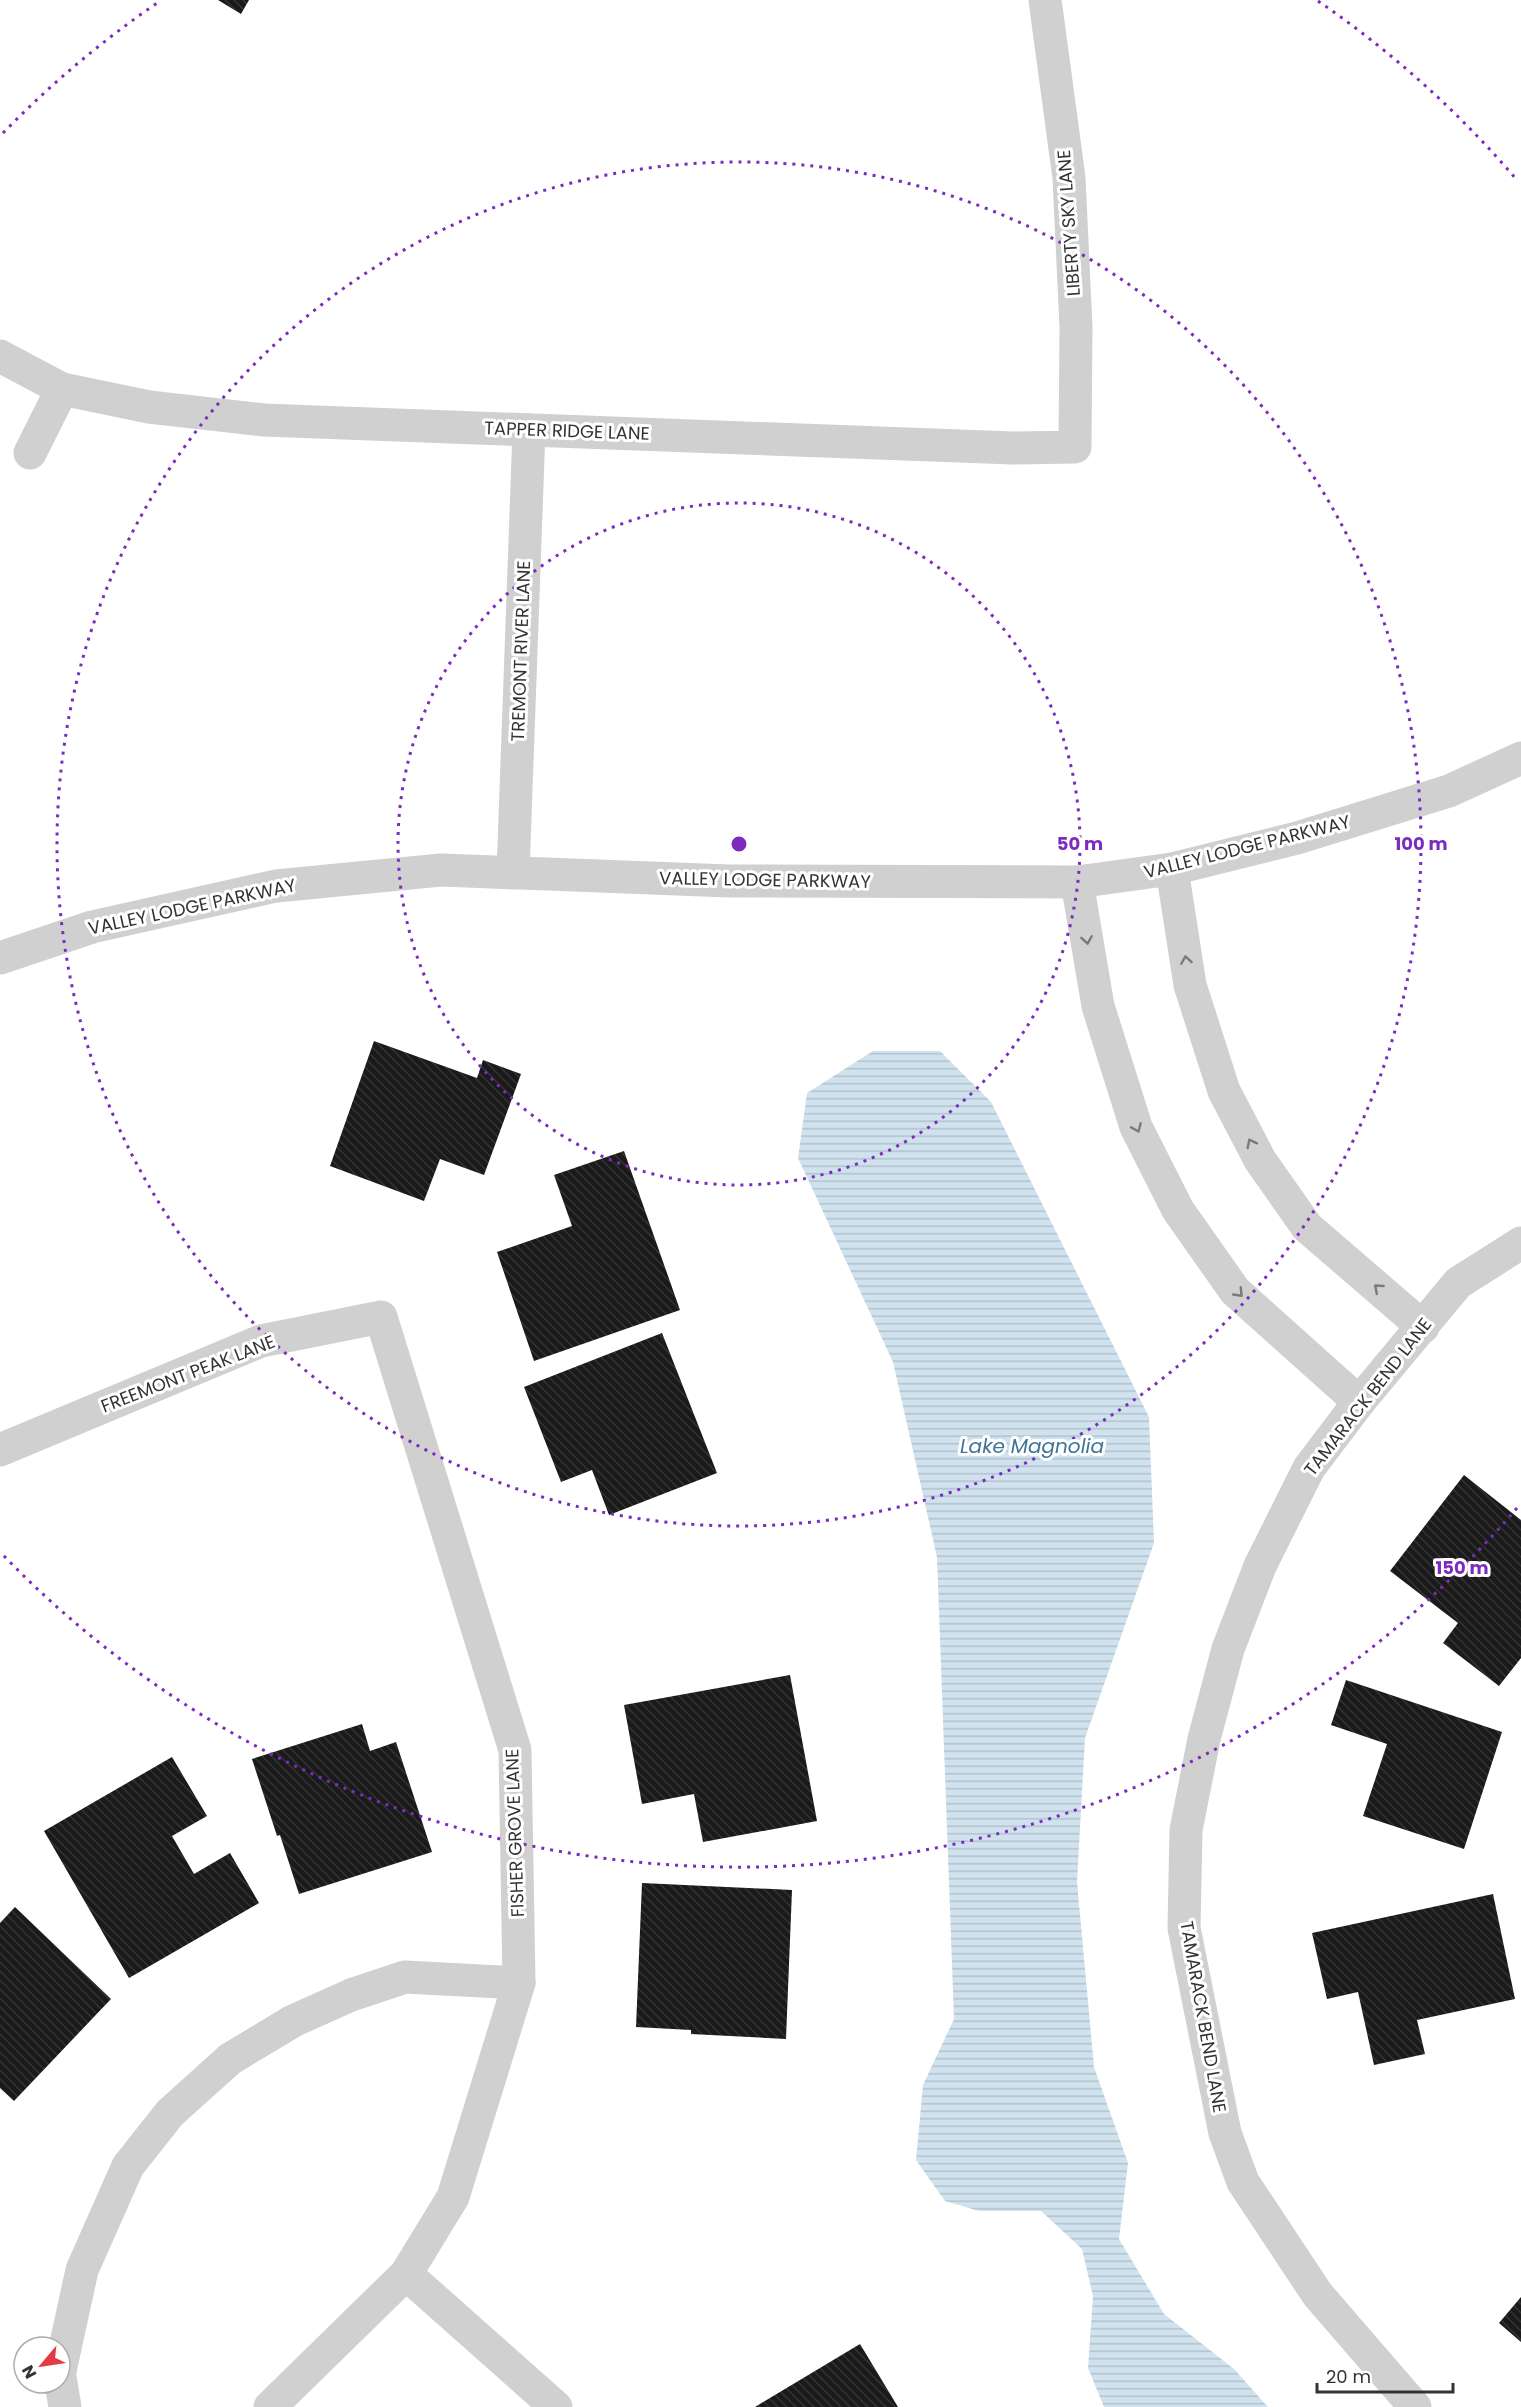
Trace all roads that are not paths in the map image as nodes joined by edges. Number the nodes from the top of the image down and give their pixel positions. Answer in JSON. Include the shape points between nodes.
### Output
{"nodes":[{"id":1,"x":1045,"y":0,"type":"edge"},
{"id":2,"x":0,"y":356,"type":"edge"},
{"id":3,"x":62,"y":389,"type":"junction"},
{"id":4,"x":529,"y":430,"type":"junction"},
{"id":5,"x":1074,"y":447,"type":"joint"},
{"id":6,"x":30,"y":453,"type":"dead end"},
{"id":7,"x":1521,"y":758,"type":"edge"},
{"id":8,"x":1172,"y":869,"type":"junction"},
{"id":9,"x":513,"y":873,"type":"junction"},
{"id":10,"x":1077,"y":882,"type":"junction"},
{"id":11,"x":0,"y":958,"type":"edge"},
{"id":12,"x":1521,"y":1243,"type":"edge"},
{"id":13,"x":381,"y":1317,"type":"joint"},
{"id":14,"x":1423,"y":1327,"type":"junction"},
{"id":15,"x":1359,"y":1402,"type":"junction"},
{"id":16,"x":0,"y":1450,"type":"edge"},
{"id":17,"x":519,"y":1983,"type":"junction"},
{"id":18,"x":406,"y":2274,"type":"junction"},
{"id":19,"x":68,"y":2335,"type":"edge"},
{"id":20,"x":270,"y":2407,"type":"edge"},
{"id":21,"x":556,"y":2407,"type":"edge"},
{"id":22,"x":1415,"y":2407,"type":"edge"}],
"edges":[{"from":1,"to":5,"type":"street","name":"LIBERTY SKY LANE","via":[[1069,178],[1076,327]]},
{"from":2,"to":3,"type":"street","name":"TAPPER RIDGE LANE"},
{"from":3,"to":4,"type":"street","name":"TAPPER RIDGE LANE","via":[[149,407],[264,420]]},
{"from":3,"to":6,"type":"street"},
{"from":4,"to":5,"type":"street","name":"TAPPER RIDGE LANE"},
{"from":4,"to":9,"type":"street","name":"TREMONT RIVER LANE"},
{"from":7,"to":8,"type":"street","name":"VALLEY LODGE PARKWAY","via":[[1449,791],[1297,838]]},
{"from":8,"to":10,"type":"street","name":"VALLEY LODGE PARKWAY"},
{"from":14,"to":8,"type":"street","one_way":true,"via":[[1307,1227],[1260,1160],[1224,1091],[1190,985]]},
{"from":9,"to":10,"type":"street","name":"VALLEY LODGE PARKWAY","via":[[729,881]]},
{"from":9,"to":11,"type":"street","name":"VALLEY LODGE PARKWAY","via":[[441,870],[276,886],[92,927]]},
{"from":10,"to":15,"type":"street","one_way":true,"via":[[1098,1006],[1136,1127],[1178,1210],[1235,1291]]},
{"from":12,"to":14,"type":"street","name":"TAMARACK BEND LANE","via":[[1458,1283]]},
{"from":13,"to":16,"type":"street","name":"FREEMONT PEAK LANE","via":[[261,1341]]},
{"from":13,"to":17,"type":"street","name":"FISHER GROVE LANE","via":[[515,1750]]},
{"from":14,"to":15,"type":"street","name":"TAMARACK BEND LANE"},
{"from":15,"to":22,"type":"street","name":"TAMARACK BEND LANE","via":[[1310,1468],[1260,1566],[1228,1649],[1204,1739],[1186,1830],[1184,1928],[1225,2133],[1243,2182],[1318,2295]]},
{"from":17,"to":18,"type":"street","name":"FISHER GROVE LANE","via":[[453,2197]]},
{"from":17,"to":19,"type":"street","via":[[405,1977],[293,2021],[230,2059],[170,2114],[128,2166],[82,2270]]},
{"from":18,"to":20,"type":"street","name":"FISHER GROVE LANE"},
{"from":18,"to":21,"type":"street"}]}
